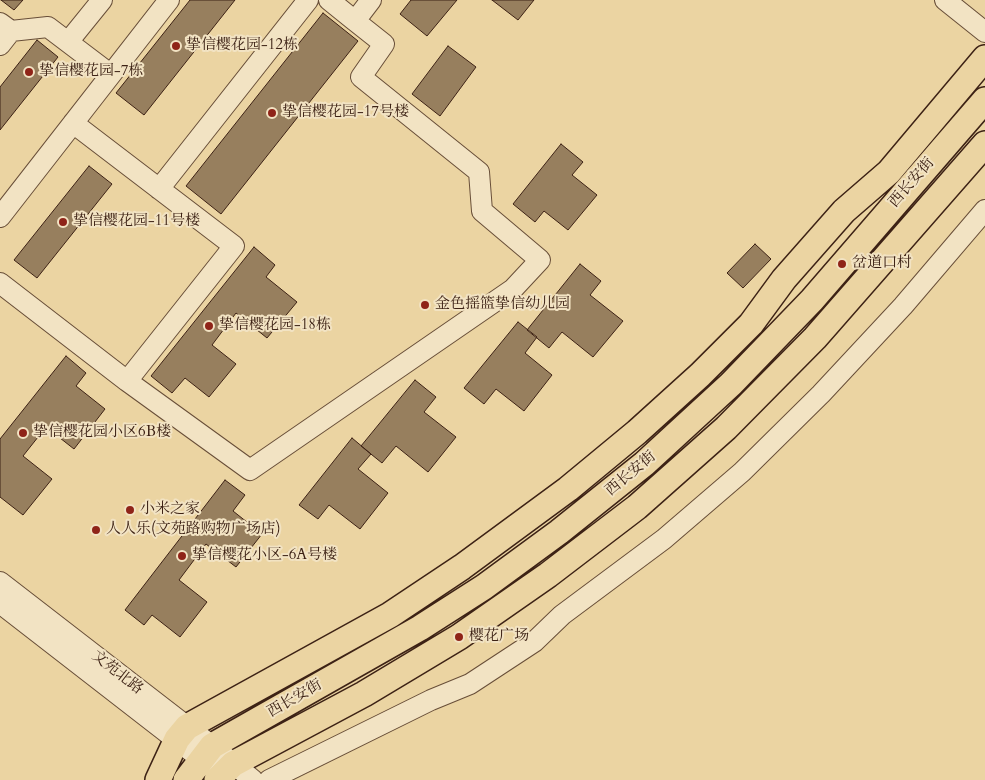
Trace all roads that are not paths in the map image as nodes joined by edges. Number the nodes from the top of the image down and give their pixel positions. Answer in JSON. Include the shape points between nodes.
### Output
{"nodes":[{"id":1,"x":102,"y":0,"type":"edge"},
{"id":2,"x":169,"y":0,"type":"edge"},
{"id":3,"x":308,"y":0,"type":"edge"},
{"id":4,"x":329,"y":0,"type":"edge"},
{"id":5,"x":371,"y":0,"type":"edge"},
{"id":6,"x":945,"y":0,"type":"edge"},
{"id":7,"x":355,"y":21,"type":"junction"},
{"id":8,"x":985,"y":32,"type":"edge"},
{"id":9,"x":4,"y":33,"type":"edge"},
{"id":10,"x":68,"y":42,"type":"junction"},
{"id":11,"x":985,"y":58,"type":"edge"},
{"id":12,"x":110,"y":74,"type":"junction"},
{"id":13,"x":985,"y":100,"type":"edge"},
{"id":14,"x":73,"y":123,"type":"junction"},
{"id":15,"x":985,"y":144,"type":"edge"},
{"id":16,"x":159,"y":189,"type":"junction"},
{"id":17,"x":985,"y":210,"type":"edge"},
{"id":18,"x":0,"y":217,"type":"edge"},
{"id":19,"x":0,"y":283,"type":"edge"},
{"id":20,"x":127,"y":381,"type":"junction"},
{"id":21,"x":0,"y":582,"type":"edge"},
{"id":22,"x":0,"y":603,"type":"edge"},
{"id":23,"x":182,"y":733,"type":"junction"},
{"id":24,"x":207,"y":752,"type":"junction"},
{"id":25,"x":225,"y":775,"type":"edge"},
{"id":26,"x":158,"y":780,"type":"edge"},
{"id":27,"x":186,"y":780,"type":"edge"},
{"id":28,"x":253,"y":780,"type":"edge"},
{"id":29,"x":269,"y":780,"type":"edge"}],
"edges":[{"from":1,"to":10,"type":"street"},
{"from":2,"to":12,"type":"street"},
{"from":3,"to":16,"type":"street"},
{"from":4,"to":7,"type":"street"},
{"from":5,"to":7,"type":"street"},
{"from":6,"to":8,"type":"street"},
{"from":7,"to":20,"type":"street","via":[[384,44],[361,77],[479,172],[482,211],[540,260],[513,289],[250,470]]},
{"from":9,"to":10,"type":"street","via":[[48,27]]},
{"from":10,"to":12,"type":"street"},
{"from":11,"to":23,"type":"main road","via":[[889,172],[844,211],[750,324],[637,432],[568,489],[390,615]]},
{"from":12,"to":14,"type":"street"},
{"from":13,"to":24,"type":"main road","name":"西长安街","via":[[805,307],[731,384],[644,464],[484,587]]},
{"from":14,"to":16,"type":"street"},
{"from":14,"to":18,"type":"street"},
{"from":15,"to":25,"type":"main road","name":"西长安街","via":[[815,338],[726,428],[637,507],[460,637]]},
{"from":16,"to":20,"type":"street","via":[[234,246]]},
{"from":17,"to":29,"type":"street","via":[[903,306],[820,394],[742,472],[664,539],[562,615],[534,642],[470,684]]},
{"from":19,"to":20,"type":"street"},
{"from":21,"to":23,"type":"street","name":"文苑北路"},
{"from":22,"to":23,"type":"street","name":"文苑北路"},
{"from":23,"to":24,"type":"street","name":"文苑北路"},
{"from":23,"to":26,"type":"main road"},
{"from":24,"to":25,"type":"street","name":"文苑北路"},
{"from":24,"to":27,"type":"main road"},
{"from":25,"to":28,"type":"street","name":"文苑北路"}]}
